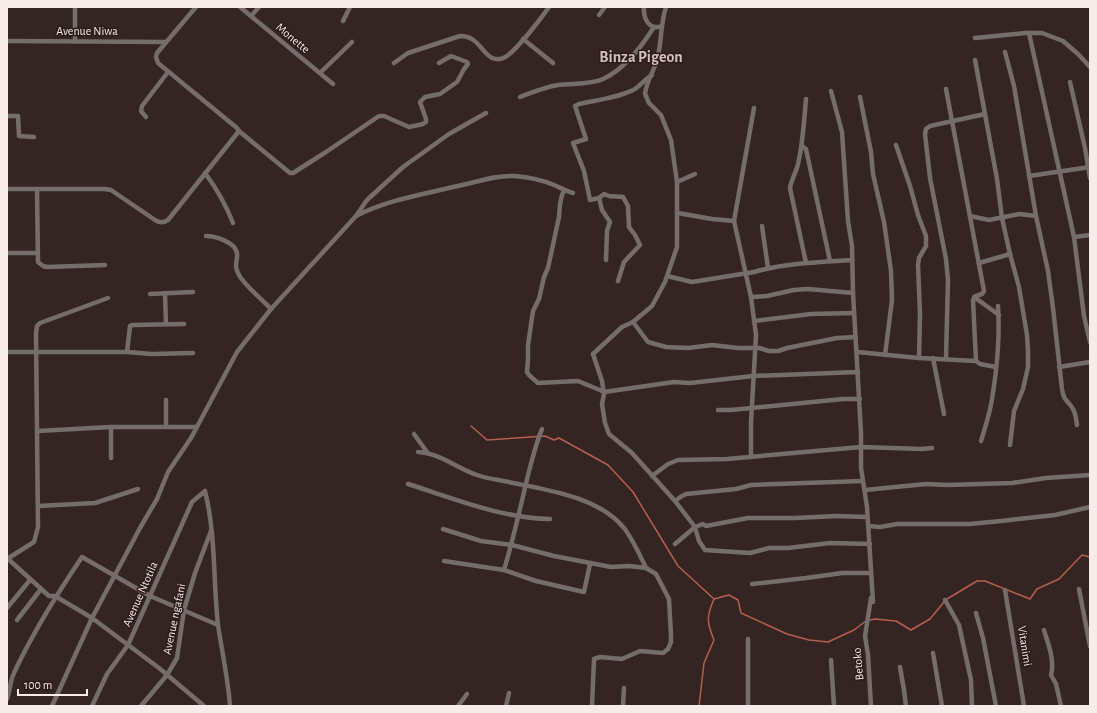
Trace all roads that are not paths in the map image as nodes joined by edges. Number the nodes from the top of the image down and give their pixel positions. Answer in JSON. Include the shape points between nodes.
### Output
{"nodes":[{"id":1,"x":75,"y":7,"type":"edge"},
{"id":2,"x":196,"y":7,"type":"edge"},
{"id":3,"x":240,"y":7,"type":"edge"},
{"id":4,"x":259,"y":7,"type":"edge"},
{"id":5,"x":350,"y":7,"type":"edge"},
{"id":6,"x":549,"y":7,"type":"edge"},
{"id":7,"x":605,"y":7,"type":"edge"},
{"id":8,"x":644,"y":7,"type":"edge"},
{"id":9,"x":666,"y":7,"type":"edge"},
{"id":10,"x":598,"y":15,"type":"dead end"},
{"id":11,"x":251,"y":16,"type":"junction"},
{"id":12,"x":343,"y":21,"type":"dead end"},
{"id":13,"x":654,"y":26,"type":"junction"},
{"id":14,"x":662,"y":26,"type":"junction"},
{"id":15,"x":1029,"y":33,"type":"junction"},
{"id":16,"x":975,"y":38,"type":"dead end"},
{"id":17,"x":523,"y":39,"type":"junction"},
{"id":18,"x":7,"y":41,"type":"edge"},
{"id":19,"x":75,"y":41,"type":"junction"},
{"id":20,"x":166,"y":42,"type":"junction"},
{"id":21,"x":352,"y":42,"type":"dead end"},
{"id":22,"x":1005,"y":52,"type":"dead end"},
{"id":23,"x":975,"y":60,"type":"dead end"},
{"id":24,"x":394,"y":63,"type":"dead end"},
{"id":25,"x":553,"y":63,"type":"dead end"},
{"id":26,"x":439,"y":64,"type":"dead end"},
{"id":27,"x":1090,"y":67,"type":"edge"},
{"id":28,"x":168,"y":72,"type":"junction"},
{"id":29,"x":320,"y":73,"type":"junction"},
{"id":30,"x":652,"y":75,"type":"junction"},
{"id":31,"x":1070,"y":82,"type":"dead end"},
{"id":32,"x":333,"y":84,"type":"dead end"},
{"id":33,"x":946,"y":89,"type":"dead end"},
{"id":34,"x":831,"y":91,"type":"dead end"},
{"id":35,"x":520,"y":97,"type":"dead end"},
{"id":36,"x":860,"y":97,"type":"dead end"},
{"id":37,"x":806,"y":99,"type":"dead end"},
{"id":38,"x":754,"y":108,"type":"dead end"},
{"id":39,"x":486,"y":113,"type":"dead end"},
{"id":40,"x":985,"y":114,"type":"junction"},
{"id":41,"x":7,"y":116,"type":"edge"},
{"id":42,"x":146,"y":117,"type":"dead end"},
{"id":43,"x":951,"y":122,"type":"junction"},
{"id":44,"x":239,"y":131,"type":"junction"},
{"id":45,"x":34,"y":137,"type":"dead end"},
{"id":46,"x":896,"y":145,"type":"dead end"},
{"id":47,"x":802,"y":146,"type":"junction"},
{"id":48,"x":1089,"y":167,"type":"edge"},
{"id":49,"x":1060,"y":171,"type":"junction"},
{"id":50,"x":205,"y":173,"type":"junction"},
{"id":51,"x":695,"y":174,"type":"dead end"},
{"id":52,"x":1029,"y":176,"type":"junction"},
{"id":53,"x":1090,"y":178,"type":"edge"},
{"id":54,"x":677,"y":182,"type":"junction"},
{"id":55,"x":7,"y":189,"type":"edge"},
{"id":56,"x":37,"y":189,"type":"junction"},
{"id":57,"x":564,"y":191,"type":"junction"},
{"id":58,"x":574,"y":193,"type":"dead end"},
{"id":59,"x":599,"y":198,"type":"junction"},
{"id":60,"x":678,"y":213,"type":"junction"},
{"id":61,"x":356,"y":216,"type":"junction"},
{"id":62,"x":970,"y":216,"type":"junction"},
{"id":63,"x":1036,"y":216,"type":"junction"},
{"id":64,"x":1002,"y":218,"type":"junction"},
{"id":65,"x":734,"y":221,"type":"junction"},
{"id":66,"x":233,"y":224,"type":"dead end"},
{"id":67,"x":762,"y":226,"type":"dead end"},
{"id":68,"x":1090,"y":235,"type":"edge"},
{"id":69,"x":206,"y":236,"type":"dead end"},
{"id":70,"x":1074,"y":237,"type":"junction"},
{"id":71,"x":7,"y":253,"type":"edge"},
{"id":72,"x":37,"y":253,"type":"junction"},
{"id":73,"x":1010,"y":254,"type":"junction"},
{"id":74,"x":606,"y":260,"type":"dead end"},
{"id":75,"x":852,"y":260,"type":"junction"},
{"id":76,"x":830,"y":261,"type":"junction"},
{"id":77,"x":806,"y":263,"type":"junction"},
{"id":78,"x":979,"y":263,"type":"junction"},
{"id":79,"x":105,"y":265,"type":"dead end"},
{"id":80,"x":768,"y":268,"type":"junction"},
{"id":81,"x":746,"y":273,"type":"junction"},
{"id":82,"x":667,"y":276,"type":"junction"},
{"id":83,"x":618,"y":280,"type":"dead end"},
{"id":84,"x":193,"y":292,"type":"dead end"},
{"id":85,"x":165,"y":293,"type":"junction"},
{"id":86,"x":853,"y":293,"type":"junction"},
{"id":87,"x":150,"y":294,"type":"dead end"},
{"id":88,"x":751,"y":297,"type":"junction"},
{"id":89,"x":108,"y":298,"type":"dead end"},
{"id":90,"x":974,"y":298,"type":"junction"},
{"id":91,"x":998,"y":306,"type":"dead end"},
{"id":92,"x":271,"y":309,"type":"junction"},
{"id":93,"x":854,"y":313,"type":"junction"},
{"id":94,"x":999,"y":315,"type":"junction"},
{"id":95,"x":754,"y":321,"type":"junction"},
{"id":96,"x":633,"y":322,"type":"junction"},
{"id":97,"x":166,"y":324,"type":"junction"},
{"id":98,"x":184,"y":324,"type":"dead end"},
{"id":99,"x":856,"y":337,"type":"junction"},
{"id":100,"x":1090,"y":342,"type":"edge"},
{"id":101,"x":755,"y":348,"type":"junction"},
{"id":102,"x":7,"y":352,"type":"edge"},
{"id":103,"x":36,"y":352,"type":"junction"},
{"id":104,"x":127,"y":352,"type":"junction"},
{"id":105,"x":857,"y":352,"type":"junction"},
{"id":106,"x":193,"y":353,"type":"dead end"},
{"id":107,"x":885,"y":355,"type":"junction"},
{"id":108,"x":919,"y":358,"type":"junction"},
{"id":109,"x":933,"y":358,"type":"junction"},
{"id":110,"x":946,"y":358,"type":"junction"},
{"id":111,"x":976,"y":361,"type":"junction"},
{"id":112,"x":1090,"y":362,"type":"edge"},
{"id":113,"x":996,"y":367,"type":"junction"},
{"id":114,"x":1059,"y":367,"type":"junction"},
{"id":115,"x":858,"y":372,"type":"junction"},
{"id":116,"x":753,"y":376,"type":"junction"},
{"id":117,"x":603,"y":391,"type":"junction"},
{"id":118,"x":860,"y":399,"type":"junction"},
{"id":119,"x":166,"y":400,"type":"dead end"},
{"id":120,"x":752,"y":407,"type":"junction"},
{"id":121,"x":718,"y":410,"type":"dead end"},
{"id":122,"x":944,"y":414,"type":"dead end"},
{"id":123,"x":1078,"y":425,"type":"dead end"},
{"id":124,"x":111,"y":427,"type":"junction"},
{"id":125,"x":166,"y":427,"type":"junction"},
{"id":126,"x":197,"y":427,"type":"junction"},
{"id":127,"x":542,"y":429,"type":"dead end"},
{"id":128,"x":37,"y":431,"type":"junction"},
{"id":129,"x":414,"y":434,"type":"dead end"},
{"id":130,"x":981,"y":441,"type":"dead end"},
{"id":131,"x":1010,"y":445,"type":"dead end"},
{"id":132,"x":862,"y":447,"type":"junction"},
{"id":133,"x":932,"y":448,"type":"dead end"},
{"id":134,"x":418,"y":452,"type":"dead end"},
{"id":135,"x":427,"y":452,"type":"junction"},
{"id":136,"x":751,"y":457,"type":"junction"},
{"id":137,"x":111,"y":458,"type":"dead end"},
{"id":138,"x":652,"y":476,"type":"junction"},
{"id":139,"x":1090,"y":476,"type":"edge"},
{"id":140,"x":863,"y":481,"type":"junction"},
{"id":141,"x":408,"y":484,"type":"dead end"},
{"id":142,"x":526,"y":485,"type":"junction"},
{"id":143,"x":138,"y":489,"type":"dead end"},
{"id":144,"x":865,"y":490,"type":"junction"},
{"id":145,"x":675,"y":501,"type":"junction"},
{"id":146,"x":38,"y":506,"type":"junction"},
{"id":147,"x":1090,"y":507,"type":"edge"},
{"id":148,"x":519,"y":516,"type":"junction"},
{"id":149,"x":867,"y":517,"type":"junction"},
{"id":150,"x":550,"y":519,"type":"dead end"},
{"id":151,"x":868,"y":526,"type":"junction"},
{"id":152,"x":695,"y":527,"type":"junction"},
{"id":153,"x":212,"y":528,"type":"junction"},
{"id":154,"x":443,"y":529,"type":"dead end"},
{"id":155,"x":675,"y":544,"type":"dead end"},
{"id":156,"x":870,"y":544,"type":"junction"},
{"id":157,"x":512,"y":545,"type":"junction"},
{"id":158,"x":7,"y":558,"type":"edge"},
{"id":159,"x":444,"y":561,"type":"dead end"},
{"id":160,"x":590,"y":564,"type":"junction"},
{"id":161,"x":646,"y":568,"type":"junction"},
{"id":162,"x":504,"y":570,"type":"junction"},
{"id":163,"x":871,"y":572,"type":"junction"},
{"id":164,"x":114,"y":576,"type":"junction"},
{"id":165,"x":30,"y":580,"type":"junction"},
{"id":166,"x":752,"y":584,"type":"dead end"},
{"id":167,"x":41,"y":589,"type":"junction"},
{"id":168,"x":1080,"y":589,"type":"dead end"},
{"id":169,"x":1004,"y":590,"type":"dead end"},
{"id":170,"x":55,"y":596,"type":"junction"},
{"id":171,"x":150,"y":596,"type":"junction"},
{"id":172,"x":946,"y":600,"type":"dead end"},
{"id":173,"x":7,"y":608,"type":"edge"},
{"id":174,"x":184,"y":610,"type":"junction"},
{"id":175,"x":976,"y":613,"type":"dead end"},
{"id":176,"x":92,"y":618,"type":"junction"},
{"id":177,"x":17,"y":620,"type":"dead end"},
{"id":178,"x":218,"y":625,"type":"junction"},
{"id":179,"x":1044,"y":630,"type":"dead end"},
{"id":180,"x":748,"y":639,"type":"dead end"},
{"id":181,"x":128,"y":645,"type":"junction"},
{"id":182,"x":1090,"y":646,"type":"edge"},
{"id":183,"x":933,"y":653,"type":"dead end"},
{"id":184,"x":831,"y":660,"type":"dead end"},
{"id":185,"x":900,"y":667,"type":"dead end"},
{"id":186,"x":167,"y":675,"type":"junction"},
{"id":187,"x":624,"y":688,"type":"dead end"},
{"id":188,"x":509,"y":693,"type":"dead end"},
{"id":189,"x":467,"y":694,"type":"dead end"},
{"id":190,"x":7,"y":699,"type":"edge"},
{"id":191,"x":52,"y":706,"type":"edge"},
{"id":192,"x":92,"y":706,"type":"edge"},
{"id":193,"x":141,"y":706,"type":"edge"},
{"id":194,"x":204,"y":706,"type":"edge"},
{"id":195,"x":230,"y":706,"type":"edge"},
{"id":196,"x":458,"y":706,"type":"edge"},
{"id":197,"x":506,"y":706,"type":"edge"},
{"id":198,"x":592,"y":706,"type":"edge"},
{"id":199,"x":623,"y":706,"type":"edge"},
{"id":200,"x":748,"y":706,"type":"edge"},
{"id":201,"x":834,"y":706,"type":"edge"},
{"id":202,"x":871,"y":706,"type":"edge"},
{"id":203,"x":906,"y":706,"type":"edge"},
{"id":204,"x":942,"y":706,"type":"edge"},
{"id":205,"x":972,"y":706,"type":"edge"},
{"id":206,"x":996,"y":706,"type":"edge"},
{"id":207,"x":1024,"y":706,"type":"edge"},
{"id":208,"x":1061,"y":706,"type":"edge"}],
"edges":[{"from":1,"to":19,"type":"street"},
{"from":2,"to":20,"type":"street"},
{"from":3,"to":11,"type":"street","name":"Monette"},
{"from":4,"to":11,"type":"street"},
{"from":5,"to":12,"type":"street"},
{"from":6,"to":17,"type":"street"},
{"from":7,"to":10,"type":"street"},
{"from":8,"to":13,"type":"street","via":[[646,21]]},
{"from":9,"to":14,"type":"street"},
{"from":11,"to":29,"type":"street","name":"Monette"},
{"from":13,"to":14,"type":"street"},
{"from":13,"to":35,"type":"street","via":[[634,54],[604,79],[550,87]]},
{"from":14,"to":30,"type":"street","via":[[660,47]]},
{"from":15,"to":16,"type":"street"},
{"from":15,"to":27,"type":"street","via":[[1042,33],[1063,42]]},
{"from":15,"to":49,"type":"street"},
{"from":17,"to":24,"type":"street","via":[[507,56],[498,59],[492,58],[469,37],[460,36],[408,53]]},
{"from":17,"to":25,"type":"street"},
{"from":18,"to":19,"type":"street","name":"Avenue Niwa"},
{"from":19,"to":20,"type":"street","name":"Avenue Niwa"},
{"from":20,"to":28,"type":"street","via":[[156,57],[158,63]]},
{"from":21,"to":29,"type":"street"},
{"from":22,"to":52,"type":"street","via":[[1014,86]]},
{"from":23,"to":40,"type":"street"},
{"from":26,"to":44,"type":"street","via":[[451,56],[468,64],[457,82],[440,94],[425,97],[420,102],[426,119],[424,124],[406,127],[379,116],[293,173],[287,172]]},
{"from":28,"to":42,"type":"street","via":[[142,106],[141,111]]},
{"from":28,"to":44,"type":"street"},
{"from":29,"to":32,"type":"street","name":"Monette"},
{"from":30,"to":54,"type":"street","via":[[645,94],[667,129]]},
{"from":30,"to":59,"type":"street","via":[[636,88],[616,96],[574,106],[586,139],[573,143],[584,171],[590,200]]},
{"from":31,"to":48,"type":"street"},
{"from":33,"to":43,"type":"street"},
{"from":34,"to":75,"type":"street","via":[[842,132]]},
{"from":36,"to":107,"type":"street","via":[[892,271],[892,300]]},
{"from":37,"to":47,"type":"street"},
{"from":38,"to":65,"type":"street"},
{"from":39,"to":61,"type":"street","via":[[449,134],[403,167],[367,200]]},
{"from":40,"to":43,"type":"street"},
{"from":40,"to":64,"type":"street"},
{"from":41,"to":45,"type":"street","via":[[18,116],[20,136]]},
{"from":43,"to":62,"type":"street"},
{"from":43,"to":110,"type":"street","via":[[930,126],[925,134],[931,185],[948,280]]},
{"from":44,"to":50,"type":"street"},
{"from":46,"to":108,"type":"street","via":[[926,236],[926,246],[918,265]]},
{"from":47,"to":76,"type":"street","via":[[806,149]]},
{"from":47,"to":77,"type":"street","via":[[790,188]]},
{"from":48,"to":49,"type":"street"},
{"from":48,"to":53,"type":"street"},
{"from":49,"to":52,"type":"street"},
{"from":49,"to":70,"type":"street"},
{"from":50,"to":56,"type":"street","via":[[164,222],[155,220],[111,190]]},
{"from":50,"to":66,"type":"street","via":[[215,187]]},
{"from":51,"to":54,"type":"street"},
{"from":52,"to":63,"type":"street"},
{"from":54,"to":60,"type":"street"},
{"from":55,"to":56,"type":"street"},
{"from":56,"to":72,"type":"street"},
{"from":57,"to":58,"type":"street"},
{"from":57,"to":61,"type":"street","via":[[540,180],[516,176],[499,177],[397,201]]},
{"from":57,"to":117,"type":"street","via":[[548,268],[533,311],[527,372],[538,383],[578,381]]},
{"from":59,"to":74,"type":"street","via":[[602,210],[610,222],[607,231]]},
{"from":59,"to":83,"type":"street","via":[[604,194],[623,197],[628,206],[629,227],[640,245],[624,262]]},
{"from":60,"to":65,"type":"street"},
{"from":60,"to":82,"type":"street","via":[[677,247]]},
{"from":61,"to":92,"type":"street"},
{"from":62,"to":64,"type":"street","via":[[990,220]]},
{"from":62,"to":78,"type":"street"},
{"from":63,"to":64,"type":"street","via":[[1019,214]]},
{"from":63,"to":114,"type":"street","via":[[1048,271]]},
{"from":64,"to":73,"type":"street"},
{"from":65,"to":81,"type":"street"},
{"from":67,"to":80,"type":"street"},
{"from":68,"to":70,"type":"street"},
{"from":69,"to":92,"type":"street","via":[[221,238],[234,249],[237,254],[235,266],[239,276]]},
{"from":70,"to":100,"type":"street","via":[[1084,316]]},
{"from":71,"to":72,"type":"street"},
{"from":72,"to":79,"type":"street","via":[[38,262],[43,266]]},
{"from":73,"to":78,"type":"street"},
{"from":73,"to":131,"type":"street","via":[[1025,320],[1028,351],[1026,378],[1014,411]]},
{"from":75,"to":76,"type":"street"},
{"from":75,"to":86,"type":"street"},
{"from":76,"to":77,"type":"street"},
{"from":77,"to":80,"type":"street"},
{"from":78,"to":90,"type":"street","via":[[984,291]]},
{"from":80,"to":81,"type":"street"},
{"from":81,"to":82,"type":"street","via":[[692,282]]},
{"from":81,"to":88,"type":"street"},
{"from":82,"to":96,"type":"street","via":[[652,306]]},
{"from":84,"to":85,"type":"street"},
{"from":85,"to":87,"type":"street"},
{"from":85,"to":97,"type":"street"},
{"from":86,"to":88,"type":"street","via":[[808,289]]},
{"from":86,"to":93,"type":"street"},
{"from":88,"to":95,"type":"street"},
{"from":89,"to":103,"type":"street","via":[[40,323],[36,333]]},
{"from":90,"to":94,"type":"street"},
{"from":90,"to":111,"type":"street"},
{"from":91,"to":94,"type":"street"},
{"from":92,"to":126,"type":"street","via":[[237,352]]},
{"from":93,"to":95,"type":"street","via":[[811,314]]},
{"from":93,"to":99,"type":"street"},
{"from":94,"to":113,"type":"street"},
{"from":95,"to":101,"type":"street"},
{"from":96,"to":101,"type":"street","via":[[648,342],[666,347],[712,345]]},
{"from":96,"to":117,"type":"street","via":[[622,327],[593,354]]},
{"from":97,"to":98,"type":"street"},
{"from":97,"to":104,"type":"street","via":[[130,326]]},
{"from":99,"to":101,"type":"street","via":[[837,338],[778,351]]},
{"from":99,"to":105,"type":"street"},
{"from":101,"to":116,"type":"street"},
{"from":102,"to":103,"type":"street"},
{"from":103,"to":104,"type":"street"},
{"from":103,"to":128,"type":"street"},
{"from":104,"to":106,"type":"street"},
{"from":105,"to":107,"type":"street"},
{"from":105,"to":115,"type":"street"},
{"from":107,"to":108,"type":"street"},
{"from":108,"to":109,"type":"street"},
{"from":109,"to":110,"type":"street"},
{"from":109,"to":122,"type":"street"},
{"from":110,"to":111,"type":"street"},
{"from":111,"to":113,"type":"street"},
{"from":112,"to":114,"type":"street"},
{"from":113,"to":130,"type":"street","via":[[992,400]]},
{"from":114,"to":123,"type":"street","via":[[1063,396],[1072,407]]},
{"from":115,"to":116,"type":"street"},
{"from":115,"to":118,"type":"street"},
{"from":116,"to":117,"type":"street"},
{"from":116,"to":120,"type":"street"},
{"from":117,"to":138,"type":"street","via":[[602,404],[609,434],[632,453]]},
{"from":118,"to":120,"type":"street"},
{"from":118,"to":132,"type":"street"},
{"from":119,"to":125,"type":"street"},
{"from":120,"to":121,"type":"street"},
{"from":120,"to":136,"type":"street"},
{"from":124,"to":125,"type":"street"},
{"from":124,"to":128,"type":"street"},
{"from":124,"to":137,"type":"street"},
{"from":125,"to":126,"type":"street"},
{"from":126,"to":164,"type":"street","via":[[168,472],[157,499]]},
{"from":127,"to":142,"type":"street"},
{"from":128,"to":146,"type":"street"},
{"from":129,"to":135,"type":"street"},
{"from":132,"to":133,"type":"street"},
{"from":132,"to":136,"type":"street"},
{"from":132,"to":140,"type":"street"},
{"from":134,"to":135,"type":"street"},
{"from":135,"to":142,"type":"street","via":[[476,475]]},
{"from":136,"to":138,"type":"street","via":[[678,460]]},
{"from":138,"to":145,"type":"street"},
{"from":139,"to":144,"type":"street","via":[[1006,483],[926,484]]},
{"from":140,"to":144,"type":"street"},
{"from":140,"to":145,"type":"street","via":[[751,485],[686,494]]},
{"from":141,"to":148,"type":"street","via":[[484,509]]},
{"from":142,"to":148,"type":"street"},
{"from":142,"to":161,"type":"street","via":[[577,499],[611,515],[624,527]]},
{"from":143,"to":146,"type":"street","via":[[95,503]]},
{"from":144,"to":149,"type":"street"},
{"from":145,"to":152,"type":"street"},
{"from":146,"to":158,"type":"street","via":[[38,527],[34,542]]},
{"from":147,"to":151,"type":"street","via":[[1042,517],[985,523]]},
{"from":148,"to":150,"type":"street"},
{"from":148,"to":157,"type":"street"},
{"from":149,"to":151,"type":"street"},
{"from":149,"to":152,"type":"street","via":[[748,518]]},
{"from":151,"to":156,"type":"street"},
{"from":152,"to":155,"type":"street"},
{"from":152,"to":156,"type":"street","via":[[702,548],[707,550],[750,553],[768,548],[830,543]]},
{"from":153,"to":171,"type":"street","name":"Avenue Ntotila","via":[[204,491],[192,502]]},
{"from":153,"to":174,"type":"street","name":"Avenue ngafani"},
{"from":153,"to":178,"type":"street"},
{"from":154,"to":157,"type":"street","via":[[481,540]]},
{"from":156,"to":163,"type":"street"},
{"from":157,"to":160,"type":"street"},
{"from":157,"to":162,"type":"street"},
{"from":158,"to":165,"type":"street"},
{"from":159,"to":162,"type":"street"},
{"from":160,"to":161,"type":"street"},
{"from":160,"to":162,"type":"street","via":[[584,592],[536,581]]},
{"from":161,"to":198,"type":"street","via":[[656,574],[669,599],[672,635],[670,646],[662,653],[640,651],[622,659],[594,659]]},
{"from":163,"to":166,"type":"street"},
{"from":163,"to":202,"type":"street","name":"Betoko","via":[[873,602],[871,598],[865,636]]},
{"from":164,"to":170,"type":"street","via":[[82,557]]},
{"from":164,"to":171,"type":"street"},
{"from":164,"to":176,"type":"street"},
{"from":165,"to":167,"type":"street"},
{"from":165,"to":173,"type":"street"},
{"from":167,"to":170,"type":"street","via":[[49,596]]},
{"from":167,"to":177,"type":"street"},
{"from":168,"to":182,"type":"street"},
{"from":169,"to":207,"type":"street","name":"Vitanimi"},
{"from":170,"to":176,"type":"street"},
{"from":170,"to":190,"type":"street","via":[[14,673]]},
{"from":171,"to":174,"type":"street"},
{"from":171,"to":181,"type":"street","name":"Avenue Ntotila"},
{"from":172,"to":205,"type":"street","via":[[959,625],[971,680]]},
{"from":174,"to":178,"type":"street"},
{"from":174,"to":186,"type":"street","name":"Avenue ngafani","via":[[177,658]]},
{"from":175,"to":206,"type":"street"},
{"from":176,"to":181,"type":"street"},
{"from":176,"to":191,"type":"street"},
{"from":178,"to":195,"type":"street"},
{"from":179,"to":208,"type":"street","via":[[1052,661],[1051,675]]},
{"from":180,"to":200,"type":"street"},
{"from":181,"to":186,"type":"street"},
{"from":181,"to":192,"type":"street","name":"Avenue Ntotila","via":[[107,674]]},
{"from":183,"to":204,"type":"street"},
{"from":184,"to":201,"type":"street"},
{"from":185,"to":203,"type":"street"},
{"from":186,"to":193,"type":"street","name":"Avenue ngafani"},
{"from":186,"to":194,"type":"street"},
{"from":187,"to":199,"type":"street"},
{"from":188,"to":197,"type":"street"},
{"from":189,"to":196,"type":"street"}]}
